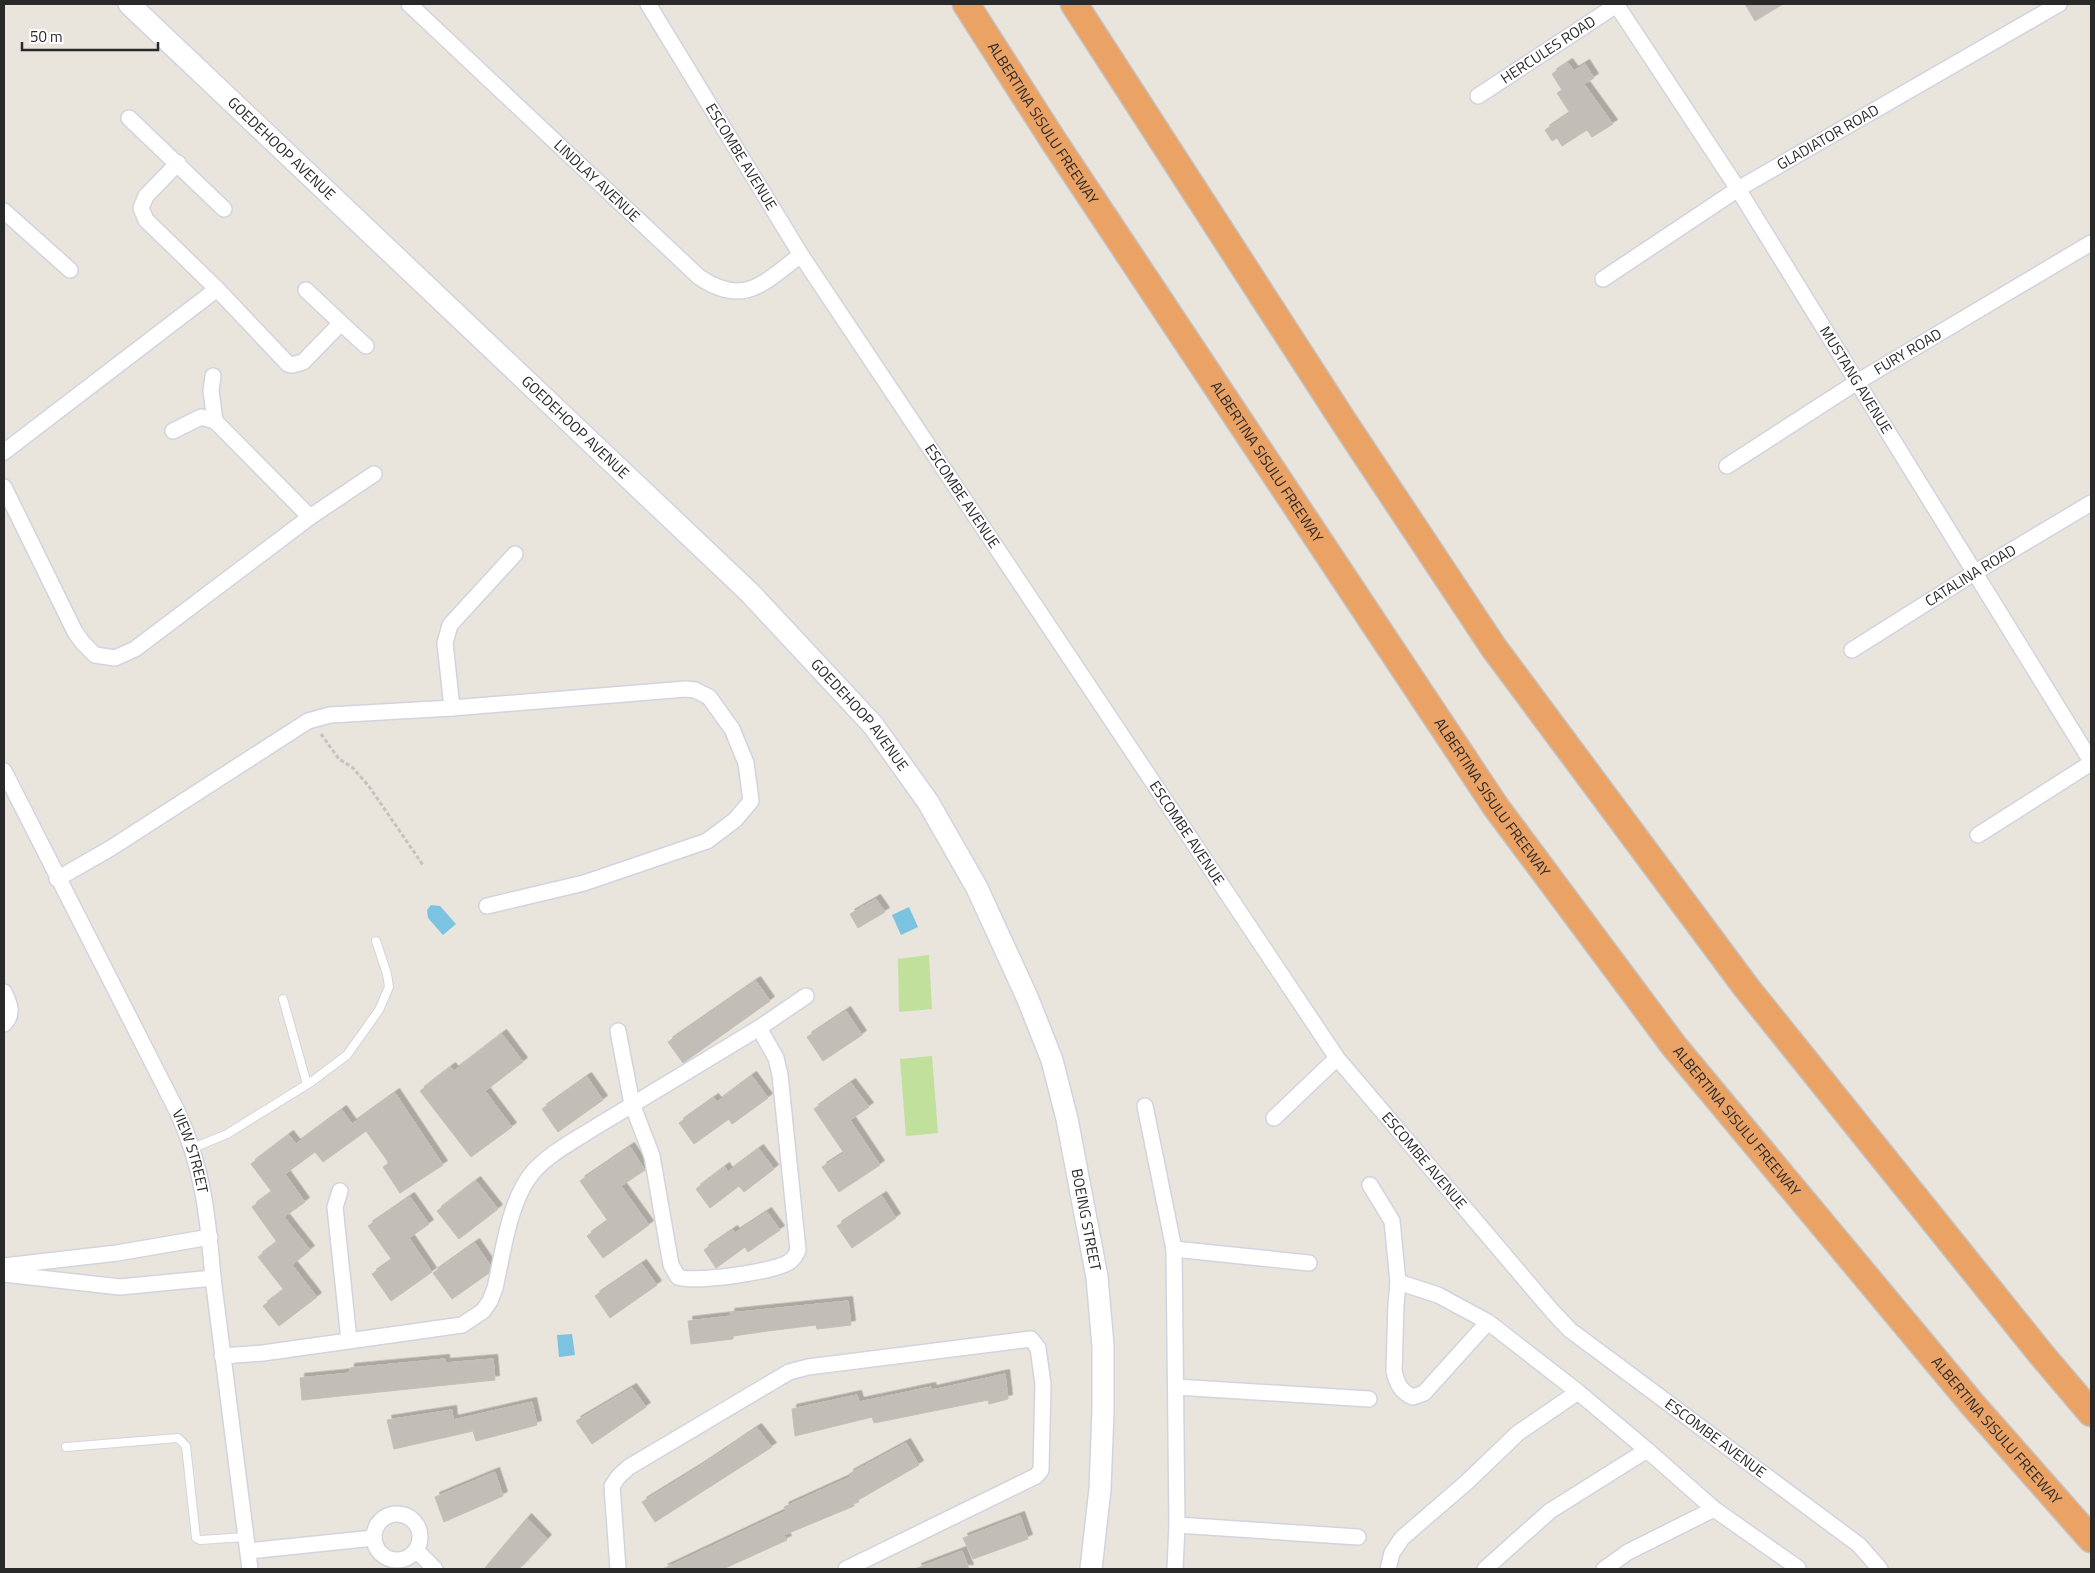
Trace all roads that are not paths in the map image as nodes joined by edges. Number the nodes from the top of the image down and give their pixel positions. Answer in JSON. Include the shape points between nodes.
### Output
{"nodes":[{"id":1,"x":129,"y":4,"type":"edge"},
{"id":2,"x":409,"y":4,"type":"edge"},
{"id":3,"x":648,"y":4,"type":"edge"},
{"id":4,"x":966,"y":4,"type":"edge"},
{"id":5,"x":1074,"y":4,"type":"edge"},
{"id":6,"x":1617,"y":4,"type":"edge"},
{"id":7,"x":2059,"y":4,"type":"edge"},
{"id":8,"x":1478,"y":96,"type":"dead end"},
{"id":9,"x":129,"y":118,"type":"dead end"},
{"id":10,"x":178,"y":163,"type":"junction"},
{"id":11,"x":1738,"y":189,"type":"junction"},
{"id":12,"x":224,"y":209,"type":"dead end"},
{"id":13,"x":4,"y":211,"type":"edge"},
{"id":14,"x":2091,"y":243,"type":"edge"},
{"id":15,"x":801,"y":255,"type":"junction"},
{"id":16,"x":70,"y":270,"type":"dead end"},
{"id":17,"x":1603,"y":279,"type":"dead end"},
{"id":18,"x":217,"y":289,"type":"junction"},
{"id":19,"x":306,"y":290,"type":"dead end"},
{"id":20,"x":341,"y":323,"type":"junction"},
{"id":21,"x":366,"y":346,"type":"dead end"},
{"id":22,"x":213,"y":376,"type":"dead end"},
{"id":23,"x":1857,"y":382,"type":"junction"},
{"id":24,"x":215,"y":421,"type":"junction"},
{"id":25,"x":173,"y":431,"type":"dead end"},
{"id":26,"x":5,"y":450,"type":"edge"},
{"id":27,"x":1727,"y":466,"type":"dead end"},
{"id":28,"x":374,"y":474,"type":"dead end"},
{"id":29,"x":4,"y":488,"type":"edge"},
{"id":30,"x":2091,"y":503,"type":"edge"},
{"id":31,"x":310,"y":517,"type":"junction"},
{"id":32,"x":515,"y":554,"type":"dead end"},
{"id":33,"x":1974,"y":573,"type":"junction"},
{"id":34,"x":1852,"y":650,"type":"dead end"},
{"id":35,"x":452,"y":708,"type":"junction"},
{"id":36,"x":2091,"y":762,"type":"edge"},
{"id":37,"x":4,"y":771,"type":"edge"},
{"id":38,"x":1978,"y":834,"type":"dead end"},
{"id":39,"x":57,"y":879,"type":"junction"},
{"id":40,"x":977,"y":888,"type":"joint"},
{"id":41,"x":487,"y":906,"type":"dead end"},
{"id":42,"x":376,"y":941,"type":"dead end"},
{"id":43,"x":4,"y":992,"type":"edge"},
{"id":44,"x":806,"y":996,"type":"dead end"},
{"id":45,"x":283,"y":999,"type":"dead end"},
{"id":46,"x":4,"y":1024,"type":"edge"},
{"id":47,"x":759,"y":1028,"type":"junction"},
{"id":48,"x":618,"y":1031,"type":"dead end"},
{"id":49,"x":1337,"y":1058,"type":"junction"},
{"id":50,"x":307,"y":1084,"type":"junction"},
{"id":51,"x":632,"y":1104,"type":"junction"},
{"id":52,"x":1145,"y":1106,"type":"dead end"},
{"id":53,"x":1274,"y":1118,"type":"dead end"},
{"id":54,"x":193,"y":1148,"type":"junction"},
{"id":55,"x":1370,"y":1185,"type":"dead end"},
{"id":56,"x":340,"y":1191,"type":"dead end"},
{"id":57,"x":210,"y":1238,"type":"junction"},
{"id":58,"x":1174,"y":1249,"type":"junction"},
{"id":59,"x":1309,"y":1263,"type":"dead end"},
{"id":60,"x":4,"y":1266,"type":"edge"},
{"id":61,"x":4,"y":1274,"type":"edge"},
{"id":62,"x":213,"y":1278,"type":"junction"},
{"id":63,"x":1398,"y":1282,"type":"junction"},
{"id":64,"x":1488,"y":1322,"type":"junction"},
{"id":65,"x":349,"y":1340,"type":"junction"},
{"id":66,"x":222,"y":1356,"type":"junction"},
{"id":67,"x":1176,"y":1387,"type":"junction"},
{"id":68,"x":1578,"y":1392,"type":"junction"},
{"id":69,"x":1369,"y":1399,"type":"dead end"},
{"id":70,"x":2091,"y":1413,"type":"edge"},
{"id":71,"x":66,"y":1448,"type":"dead end"},
{"id":72,"x":1647,"y":1450,"type":"junction"},
{"id":73,"x":1714,"y":1509,"type":"junction"},
{"id":74,"x":1177,"y":1524,"type":"junction"},
{"id":75,"x":1358,"y":1537,"type":"dead end"},
{"id":76,"x":374,"y":1538,"type":"junction"},
{"id":77,"x":2091,"y":1539,"type":"edge"},
{"id":78,"x":247,"y":1544,"type":"junction"},
{"id":79,"x":416,"y":1550,"type":"junction"},
{"id":80,"x":250,"y":1569,"type":"edge"},
{"id":81,"x":435,"y":1569,"type":"edge"},
{"id":82,"x":618,"y":1569,"type":"edge"},
{"id":83,"x":846,"y":1569,"type":"edge"},
{"id":84,"x":1091,"y":1569,"type":"edge"},
{"id":85,"x":1174,"y":1569,"type":"edge"},
{"id":86,"x":1388,"y":1569,"type":"edge"},
{"id":87,"x":1485,"y":1569,"type":"edge"},
{"id":88,"x":1604,"y":1569,"type":"edge"},
{"id":89,"x":1797,"y":1569,"type":"edge"},
{"id":90,"x":1880,"y":1569,"type":"edge"}],
"edges":[{"from":1,"to":40,"type":"main road","name":"GOEDEHOOP AVENUE","via":[[750,593],[873,725],[928,802]]},
{"from":2,"to":15,"type":"street","name":"LINDLAY AVENUE","via":[[712,286],[737,292],[756,288]]},
{"from":3,"to":15,"type":"street","name":"ESCOMBE AVENUE"},
{"from":4,"to":77,"type":"highway","name":"ALBERTINA SISULU FREEWAY","via":[[1496,807],[1674,1046],[1973,1405]]},
{"from":5,"to":70,"type":"highway","via":[[1494,648],[1746,987]]},
{"from":6,"to":8,"type":"street","name":"HERCULES ROAD"},
{"from":6,"to":11,"type":"street","name":"MUSTANG AVENUE"},
{"from":7,"to":11,"type":"street","name":"GLADIATOR ROAD"},
{"from":9,"to":10,"type":"street"},
{"from":10,"to":12,"type":"street"},
{"from":10,"to":18,"type":"street","via":[[146,196],[141,208],[146,220]]},
{"from":11,"to":17,"type":"street","name":"GLADIATOR ROAD"},
{"from":11,"to":23,"type":"street","name":"MUSTANG AVENUE"},
{"from":13,"to":16,"type":"street"},
{"from":14,"to":23,"type":"street","name":"FURY ROAD"},
{"from":15,"to":49,"type":"street","name":"ESCOMBE AVENUE"},
{"from":18,"to":20,"type":"street","via":[[288,364],[303,362]]},
{"from":18,"to":26,"type":"street"},
{"from":19,"to":20,"type":"street"},
{"from":20,"to":21,"type":"street"},
{"from":22,"to":24,"type":"street","via":[[211,391]]},
{"from":23,"to":27,"type":"street","name":"FURY ROAD"},
{"from":23,"to":33,"type":"street","name":"MUSTANG AVENUE"},
{"from":24,"to":25,"type":"street","via":[[201,418]]},
{"from":24,"to":31,"type":"street"},
{"from":28,"to":31,"type":"street"},
{"from":29,"to":31,"type":"street","via":[[75,632],[95,655],[115,658],[135,649]]},
{"from":30,"to":33,"type":"street","name":"CATALINA ROAD"},
{"from":32,"to":35,"type":"street","via":[[450,625],[445,643]]},
{"from":33,"to":34,"type":"street","name":"CATALINA ROAD"},
{"from":33,"to":36,"type":"street","name":"MUSTANG AVENUE"},
{"from":35,"to":39,"type":"street","via":[[330,715],[308,721]]},
{"from":35,"to":41,"type":"street","via":[[695,690],[709,697],[717,706],[732,729],[746,763],[750,801],[735,820],[707,840],[584,883]]},
{"from":36,"to":38,"type":"street"},
{"from":37,"to":39,"type":"street","name":"VIEW STREET"},
{"from":39,"to":54,"type":"street","name":"VIEW STREET"},
{"from":40,"to":84,"type":"main road","name":"BOEING STREET","via":[[1052,1060],[1067,1119],[1097,1277],[1103,1346],[1103,1411],[1100,1489]]},
{"from":42,"to":50,"type":"lane","via":[[389,987],[379,1010],[347,1055]]},
{"from":43,"to":46,"type":"street","via":[[11,1012],[10,1019]]},
{"from":44,"to":47,"type":"street"},
{"from":45,"to":50,"type":"lane"},
{"from":47,"to":51,"type":"street"},
{"from":47,"to":51,"type":"street","via":[[776,1058],[780,1075],[798,1250],[788,1263],[700,1280],[678,1277],[672,1265],[652,1156]]},
{"from":48,"to":51,"type":"street"},
{"from":49,"to":53,"type":"street"},
{"from":49,"to":90,"type":"street","name":"ESCOMBE AVENUE","via":[[1570,1330],[1859,1545]]},
{"from":50,"to":54,"type":"lane","via":[[226,1134]]},
{"from":51,"to":65,"type":"street","via":[[561,1149],[534,1171],[523,1186],[516,1198],[495,1288],[483,1311],[462,1324]]},
{"from":52,"to":58,"type":"street"},
{"from":54,"to":57,"type":"street","name":"VIEW STREET","via":[[204,1189]]},
{"from":55,"to":63,"type":"street","via":[[1392,1221]]},
{"from":56,"to":65,"type":"street","via":[[335,1207]]},
{"from":57,"to":60,"type":"street"},
{"from":57,"to":62,"type":"street","name":"VIEW STREET"},
{"from":58,"to":59,"type":"street"},
{"from":58,"to":67,"type":"street"},
{"from":61,"to":62,"type":"street","via":[[120,1287]]},
{"from":62,"to":66,"type":"street","name":"VIEW STREET"},
{"from":63,"to":64,"type":"street","via":[[1438,1296]]},
{"from":63,"to":64,"type":"street","via":[[1394,1371],[1396,1382],[1404,1393],[1413,1397],[1424,1393]]},
{"from":64,"to":68,"type":"street"},
{"from":65,"to":66,"type":"street"},
{"from":66,"to":78,"type":"street","name":"VIEW STREET"},
{"from":67,"to":69,"type":"street"},
{"from":67,"to":74,"type":"street"},
{"from":68,"to":72,"type":"street"},
{"from":68,"to":86,"type":"street","via":[[1518,1433],[1402,1538],[1392,1553]]},
{"from":71,"to":78,"type":"lane","via":[[178,1438],[186,1446],[196,1538]]},
{"from":72,"to":73,"type":"street"},
{"from":72,"to":87,"type":"street","via":[[1550,1511]]},
{"from":73,"to":88,"type":"street","via":[[1628,1552]]},
{"from":73,"to":89,"type":"street"},
{"from":74,"to":75,"type":"street"},
{"from":74,"to":85,"type":"street"},
{"from":76,"to":78,"type":"street"},
{"from":76,"to":79,"type":"street","via":[[379,1552],[392,1560],[408,1558]]},
{"from":76,"to":79,"type":"street","via":[[375,1530],[384,1518],[398,1514],[416,1525],[420,1539]]},
{"from":78,"to":80,"type":"street","name":"VIEW STREET"},
{"from":79,"to":81,"type":"street"},
{"from":82,"to":83,"type":"street","via":[[612,1486],[619,1476],[789,1372],[1031,1339],[1038,1348],[1042,1384],[1041,1470],[1036,1476]]}]}
